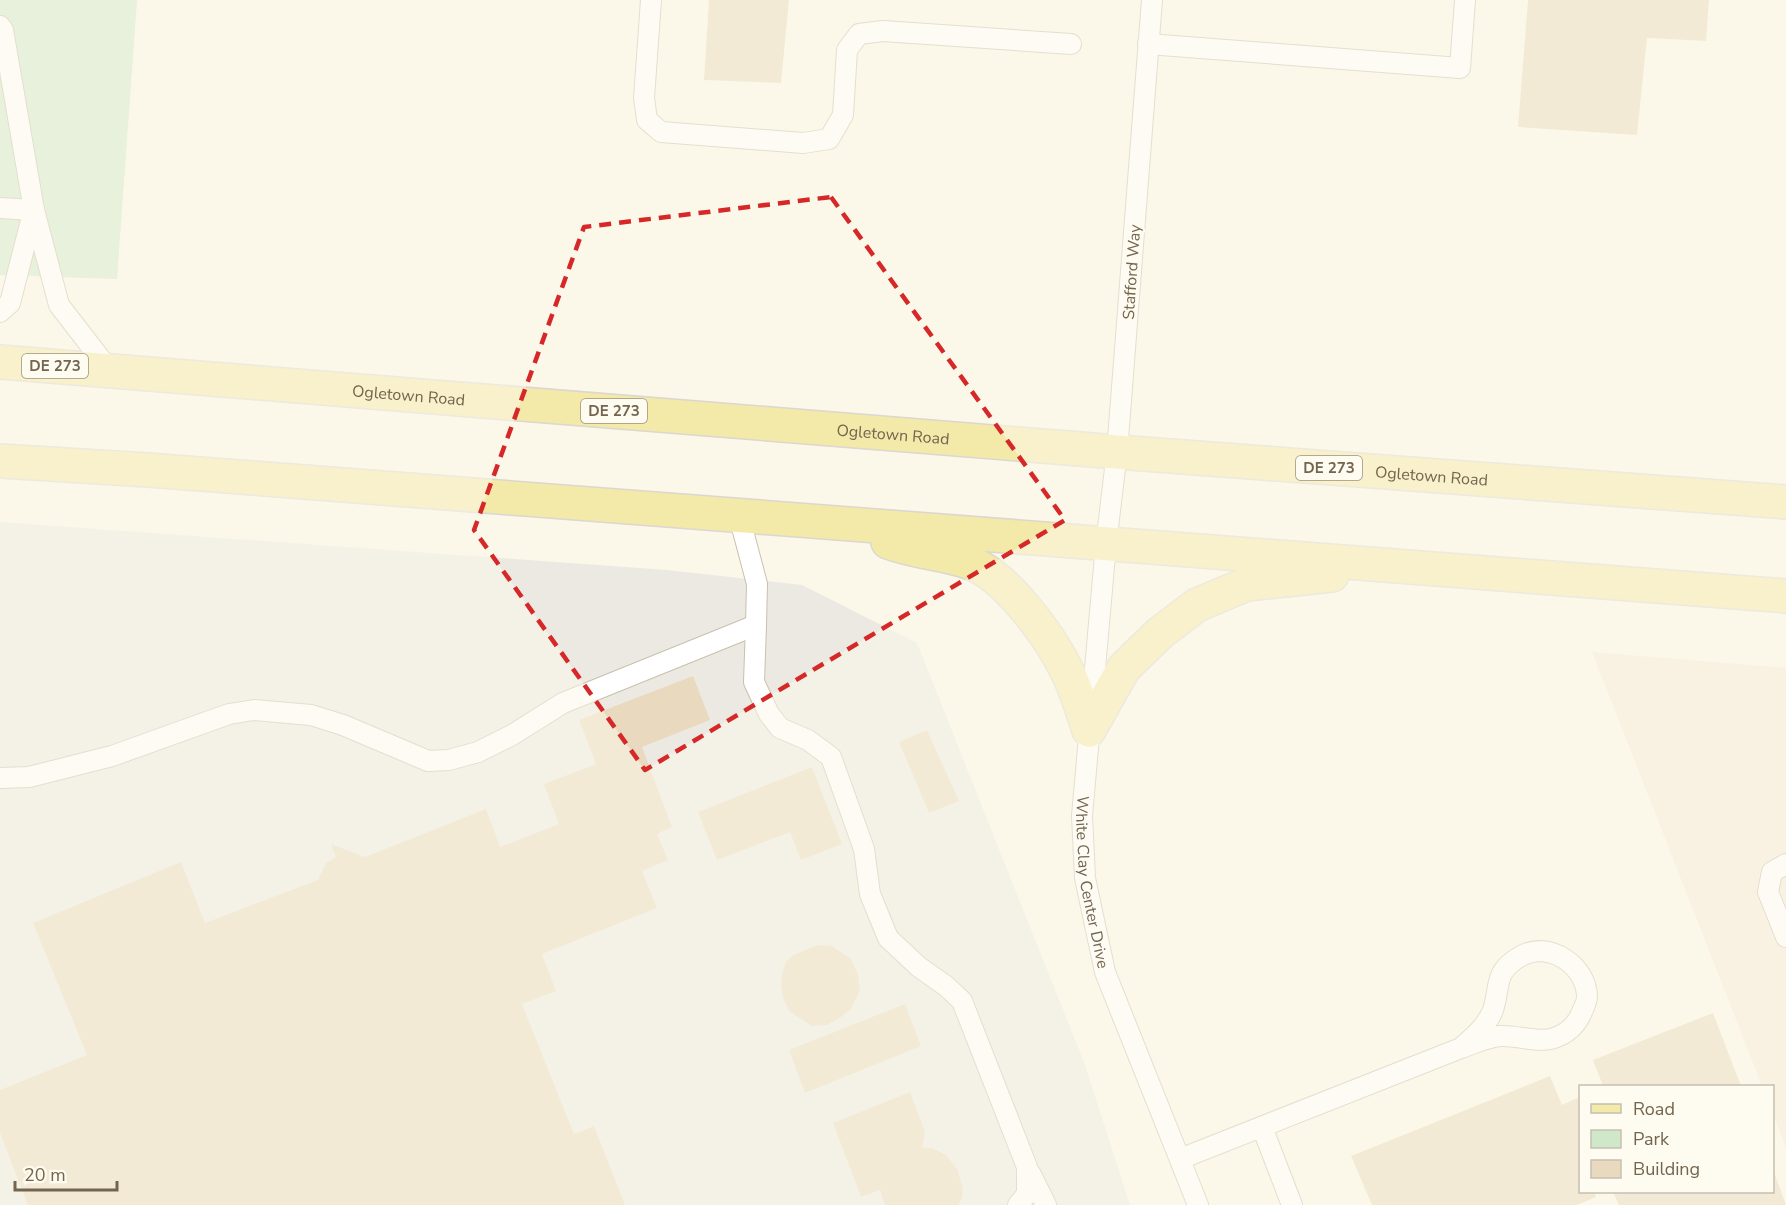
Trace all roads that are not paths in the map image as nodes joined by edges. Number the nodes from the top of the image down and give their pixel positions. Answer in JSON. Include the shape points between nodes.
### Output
{"nodes":[{"id":1,"x":651,"y":0,"type":"edge"},
{"id":2,"x":1152,"y":0,"type":"edge"},
{"id":3,"x":1465,"y":0,"type":"edge"},
{"id":4,"x":0,"y":26,"type":"edge"},
{"id":5,"x":1071,"y":44,"type":"dead end"},
{"id":6,"x":1148,"y":44,"type":"junction"},
{"id":7,"x":0,"y":208,"type":"edge"},
{"id":8,"x":34,"y":210,"type":"junction"},
{"id":9,"x":0,"y":312,"type":"edge"},
{"id":10,"x":0,"y":362,"type":"edge"},
{"id":11,"x":111,"y":371,"type":"junction"},
{"id":12,"x":0,"y":375,"type":"edge"},
{"id":13,"x":1117,"y":452,"type":"junction"},
{"id":14,"x":0,"y":461,"type":"edge"},
{"id":15,"x":1786,"y":502,"type":"edge"},
{"id":16,"x":739,"y":516,"type":"junction"},
{"id":17,"x":844,"y":524,"type":"junction"},
{"id":18,"x":1106,"y":544,"type":"junction"},
{"id":19,"x":1395,"y":566,"type":"junction"},
{"id":20,"x":1786,"y":596,"type":"edge"},
{"id":21,"x":756,"y":625,"type":"junction"},
{"id":22,"x":1089,"y":730,"type":"junction"},
{"id":23,"x":0,"y":778,"type":"edge"},
{"id":24,"x":1786,"y":864,"type":"edge"},
{"id":25,"x":1786,"y":937,"type":"edge"},
{"id":26,"x":1461,"y":1048,"type":"junction"},
{"id":27,"x":1262,"y":1127,"type":"junction"},
{"id":28,"x":1180,"y":1159,"type":"junction"},
{"id":29,"x":1027,"y":1167,"type":"junction"},
{"id":30,"x":1018,"y":1205,"type":"edge"},
{"id":31,"x":1046,"y":1205,"type":"edge"},
{"id":32,"x":1198,"y":1205,"type":"edge"},
{"id":33,"x":1292,"y":1205,"type":"edge"}],
"edges":[{"from":1,"to":5,"type":"lane","via":[[644,98],[647,120],[661,132],[802,143],[829,139],[843,115],[847,50],[859,34],[883,31]]},
{"from":2,"to":6,"type":"lane","name":"Stafford Way"},
{"from":3,"to":6,"type":"lane","via":[[1460,68]]},
{"from":4,"to":8,"type":"lane"},
{"from":6,"to":13,"type":"lane","name":"Stafford Way"},
{"from":7,"to":8,"type":"lane"},
{"from":8,"to":9,"type":"lane","via":[[10,303]]},
{"from":8,"to":11,"type":"lane","via":[[59,305]]},
{"from":10,"to":11,"type":"main road","name":"Ogletown Road","number":"DE 273"},
{"from":11,"to":12,"type":"main road"},
{"from":11,"to":13,"type":"main road","name":"Ogletown Road","number":"DE 273"},
{"from":13,"to":15,"type":"main road","name":"Ogletown Road","number":"DE 273"},
{"from":13,"to":18,"type":"lane","name":"Stafford Way"},
{"from":14,"to":16,"type":"main road"},
{"from":16,"to":17,"type":"main road"},
{"from":16,"to":21,"type":"lane","via":[[757,584]]},
{"from":17,"to":18,"type":"main road"},
{"from":17,"to":22,"type":"main road","via":[[904,548],[970,562],[1001,581],[1039,625],[1067,670]]},
{"from":18,"to":19,"type":"main road"},
{"from":18,"to":22,"type":"lane","name":"White Clay Center Drive"},
{"from":19,"to":20,"type":"main road"},
{"from":19,"to":22,"type":"main road","via":[[1247,584],[1197,605],[1124,668]]},
{"from":21,"to":23,"type":"lane","via":[[563,703],[478,752],[449,760],[428,761],[311,715],[254,710],[229,714],[112,756],[29,777]]},
{"from":21,"to":29,"type":"lane","via":[[754,682],[769,714],[780,728],[808,740],[831,757],[864,849],[870,894],[888,938],[962,1001]]},
{"from":22,"to":28,"type":"lane","name":"White Clay Center Drive","via":[[1082,816],[1085,878],[1091,908],[1105,972]]},
{"from":24,"to":25,"type":"lane","via":[[1772,872],[1768,892]]},
{"from":26,"to":26,"type":"lane","via":[[1497,1036],[1542,1040],[1559,1037],[1577,1023],[1588,998],[1581,975],[1565,958],[1544,951],[1523,955],[1503,969],[1493,1009],[1484,1026]]},
{"from":26,"to":27,"type":"lane"},
{"from":27,"to":28,"type":"lane"},
{"from":27,"to":33,"type":"lane"},
{"from":28,"to":32,"type":"lane","name":"White Clay Center Drive"},
{"from":29,"to":30,"type":"lane","via":[[1027,1194]]},
{"from":29,"to":31,"type":"lane"}]}
